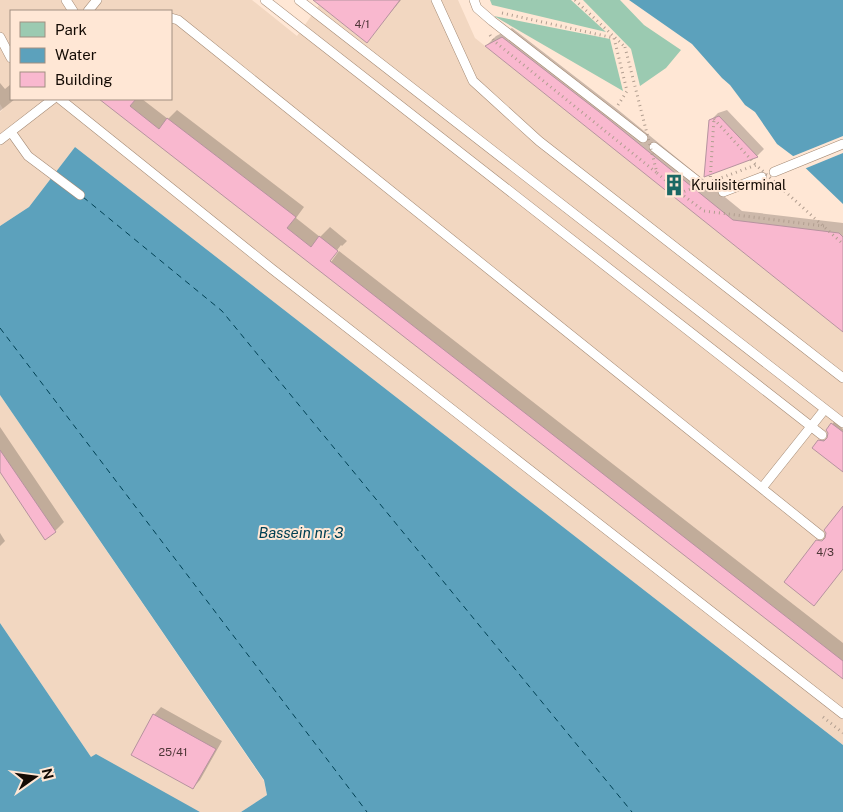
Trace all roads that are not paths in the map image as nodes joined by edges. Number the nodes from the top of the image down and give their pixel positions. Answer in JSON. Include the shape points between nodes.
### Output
{"nodes":[{"id":1,"x":97,"y":0,"type":"edge"},
{"id":2,"x":265,"y":0,"type":"edge"},
{"id":3,"x":299,"y":0,"type":"edge"},
{"id":4,"x":436,"y":0,"type":"edge"},
{"id":5,"x":476,"y":4,"type":"edge"},
{"id":6,"x":89,"y":10,"type":"edge"},
{"id":7,"x":172,"y":19,"type":"edge"},
{"id":8,"x":0,"y":37,"type":"edge"},
{"id":9,"x":10,"y":56,"type":"edge"},
{"id":10,"x":52,"y":100,"type":"edge"},
{"id":11,"x":61,"y":100,"type":"edge"},
{"id":12,"x":11,"y":132,"type":"junction"},
{"id":13,"x":643,"y":138,"type":"dead end"},
{"id":14,"x":0,"y":140,"type":"edge"},
{"id":15,"x":843,"y":144,"type":"edge"},
{"id":16,"x":654,"y":147,"type":"dead end"},
{"id":17,"x":774,"y":172,"type":"dead end"},
{"id":18,"x":762,"y":177,"type":"dead end"},
{"id":19,"x":696,"y":180,"type":"dead end"},
{"id":20,"x":724,"y":192,"type":"dead end"},
{"id":21,"x":80,"y":195,"type":"dead end"},
{"id":22,"x":843,"y":378,"type":"edge"},
{"id":23,"x":825,"y":409,"type":"junction"},
{"id":24,"x":843,"y":423,"type":"edge"},
{"id":25,"x":811,"y":426,"type":"junction"},
{"id":26,"x":822,"y":435,"type":"dead end"},
{"id":27,"x":762,"y":488,"type":"junction"},
{"id":28,"x":820,"y":535,"type":"dead end"},
{"id":29,"x":843,"y":714,"type":"edge"}],
"edges":[{"from":1,"to":6,"type":"lane"},
{"from":2,"to":25,"type":"lane"},
{"from":3,"to":23,"type":"lane"},
{"from":4,"to":22,"type":"lane","via":[[474,81],[539,141]]},
{"from":5,"to":13,"type":"lane","via":[[492,21]]},
{"from":7,"to":27,"type":"lane"},
{"from":8,"to":9,"type":"lane"},
{"from":10,"to":12,"type":"lane"},
{"from":11,"to":29,"type":"lane","via":[[287,281]]},
{"from":12,"to":14,"type":"lane"},
{"from":12,"to":21,"type":"lane","via":[[28,156]]},
{"from":15,"to":17,"type":"lane"},
{"from":16,"to":19,"type":"lane"},
{"from":18,"to":20,"type":"lane"},
{"from":23,"to":24,"type":"lane"},
{"from":23,"to":25,"type":"lane"},
{"from":25,"to":26,"type":"lane"},
{"from":25,"to":27,"type":"lane"},
{"from":27,"to":28,"type":"lane"}]}
